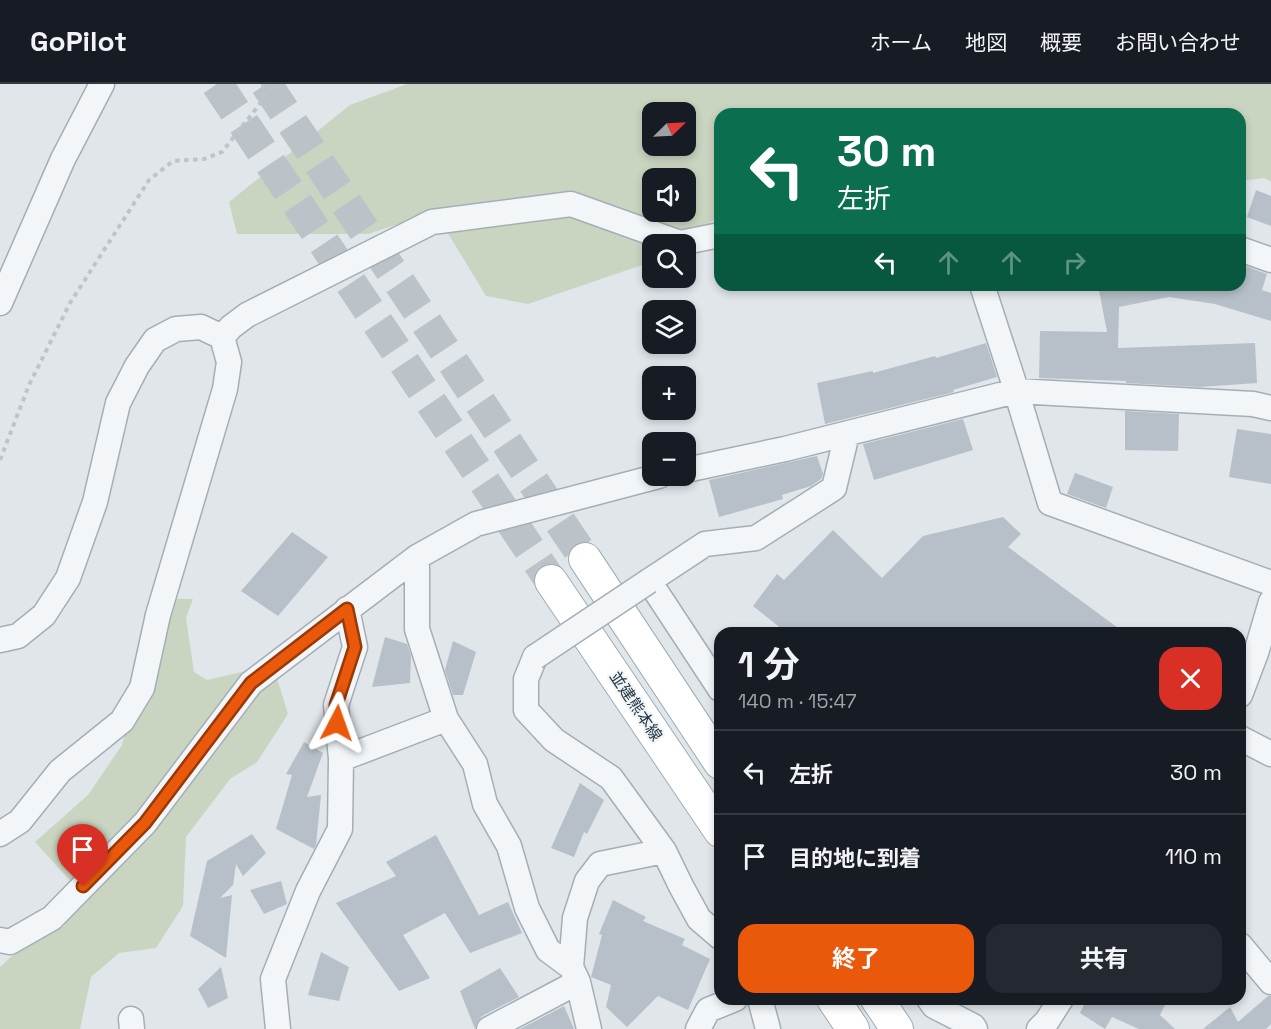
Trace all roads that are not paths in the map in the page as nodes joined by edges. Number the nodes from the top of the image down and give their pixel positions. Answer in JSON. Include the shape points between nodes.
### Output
{"nodes":[{"id":1,"x":102,"y":84,"type":"edge"},
{"id":2,"x":714,"y":236,"type":"edge"},
{"id":3,"x":1246,"y":251,"type":"edge"},
{"id":4,"x":1271,"y":260,"type":"edge"},
{"id":5,"x":984,"y":291,"type":"edge"},
{"id":6,"x":0,"y":303,"type":"edge"},
{"id":7,"x":222,"y":337,"type":"junction"},
{"id":8,"x":1016,"y":391,"type":"junction"},
{"id":9,"x":1271,"y":408,"type":"edge"},
{"id":10,"x":847,"y":434,"type":"junction"},
{"id":11,"x":696,"y":468,"type":"edge"},
{"id":12,"x":642,"y":480,"type":"edge"},
{"id":13,"x":417,"y":557,"type":"junction"},
{"id":14,"x":585,"y":559,"type":"tunnel mouth"},
{"id":15,"x":551,"y":580,"type":"tunnel mouth"},
{"id":16,"x":649,"y":581,"type":"junction"},
{"id":17,"x":1271,"y":583,"type":"edge"},
{"id":18,"x":1271,"y":602,"type":"edge"},
{"id":19,"x":347,"y":609,"type":"junction"},
{"id":20,"x":0,"y":640,"type":"edge"},
{"id":21,"x":714,"y":680,"type":"edge"},
{"id":22,"x":1246,"y":680,"type":"edge"},
{"id":23,"x":446,"y":719,"type":"junction"},
{"id":24,"x":1246,"y":741,"type":"edge"},
{"id":25,"x":714,"y":754,"type":"edge"},
{"id":26,"x":1271,"y":754,"type":"edge"},
{"id":27,"x":341,"y":759,"type":"junction"},
{"id":28,"x":714,"y":822,"type":"edge"},
{"id":29,"x":0,"y":834,"type":"edge"},
{"id":30,"x":664,"y":851,"type":"junction"},
{"id":31,"x":714,"y":932,"type":"edge"},
{"id":32,"x":0,"y":940,"type":"edge"},
{"id":33,"x":1246,"y":952,"type":"edge"},
{"id":34,"x":574,"y":974,"type":"junction"},
{"id":35,"x":1271,"y":982,"type":"edge"},
{"id":36,"x":720,"y":1005,"type":"edge"},
{"id":37,"x":762,"y":1005,"type":"edge"},
{"id":38,"x":837,"y":1005,"type":"edge"},
{"id":39,"x":881,"y":1005,"type":"edge"},
{"id":40,"x":933,"y":1005,"type":"edge"},
{"id":41,"x":1058,"y":1005,"type":"edge"},
{"id":42,"x":1049,"y":1026,"type":"edge"},
{"id":43,"x":278,"y":1029,"type":"edge"},
{"id":44,"x":489,"y":1029,"type":"edge"},
{"id":45,"x":589,"y":1029,"type":"edge"},
{"id":46,"x":699,"y":1029,"type":"edge"},
{"id":47,"x":768,"y":1029,"type":"edge"},
{"id":48,"x":853,"y":1029,"type":"edge"},
{"id":49,"x":897,"y":1029,"type":"edge"},
{"id":50,"x":975,"y":1029,"type":"edge"}],
"edges":[{"from":1,"to":6,"type":"street","via":[[63,159]]},
{"from":2,"to":7,"type":"street","via":[[680,243],[571,204],[432,222],[247,315]]},
{"from":3,"to":4,"type":"street"},
{"from":5,"to":8,"type":"street"},
{"from":7,"to":20,"type":"street","via":[[201,327],[176,329],[155,340],[118,403],[95,502],[68,578],[44,615],[18,636]]},
{"from":7,"to":29,"type":"street","via":[[229,362],[225,389],[158,615],[142,688],[122,721],[60,771],[21,821]]},
{"from":8,"to":9,"type":"street"},
{"from":8,"to":10,"type":"street"},
{"from":8,"to":17,"type":"street","via":[[1050,504]]},
{"from":10,"to":11,"type":"street"},
{"from":10,"to":16,"type":"street","via":[[834,488],[756,538],[705,544]]},
{"from":12,"to":13,"type":"street","via":[[476,524]]},
{"from":13,"to":19,"type":"street"},
{"from":13,"to":23,"type":"street","via":[[417,629]]},
{"from":14,"to":25,"type":"main road"},
{"from":15,"to":28,"type":"main road","name":"並建熊本線"},
{"from":16,"to":21,"type":"street"},
{"from":16,"to":30,"type":"street","bridge":true,"via":[[535,657],[526,679],[526,710],[554,740],[611,778]]},
{"from":18,"to":22,"type":"street"},
{"from":19,"to":27,"type":"street","via":[[355,647],[336,705]]},
{"from":19,"to":32,"type":"street","via":[[251,683],[145,823],[52,918],[10,942]]},
{"from":23,"to":27,"type":"street"},
{"from":23,"to":34,"type":"street","via":[[476,764],[485,804],[509,846],[527,908],[548,950]]},
{"from":24,"to":26,"type":"street"},
{"from":27,"to":43,"type":"street","via":[[340,829],[308,891],[273,979]]},
{"from":30,"to":31,"type":"street","via":[[699,919]]},
{"from":30,"to":34,"type":"street","via":[[600,864],[587,880],[575,918]]},
{"from":33,"to":35,"type":"street"},
{"from":34,"to":44,"type":"street"},
{"from":34,"to":45,"type":"street"},
{"from":36,"to":46,"type":"street","via":[[708,1010]]},
{"from":37,"to":47,"type":"street"},
{"from":38,"to":48,"type":"main road"},
{"from":39,"to":49,"type":"main road"},
{"from":40,"to":50,"type":"street"},
{"from":41,"to":42,"type":"street"}]}
